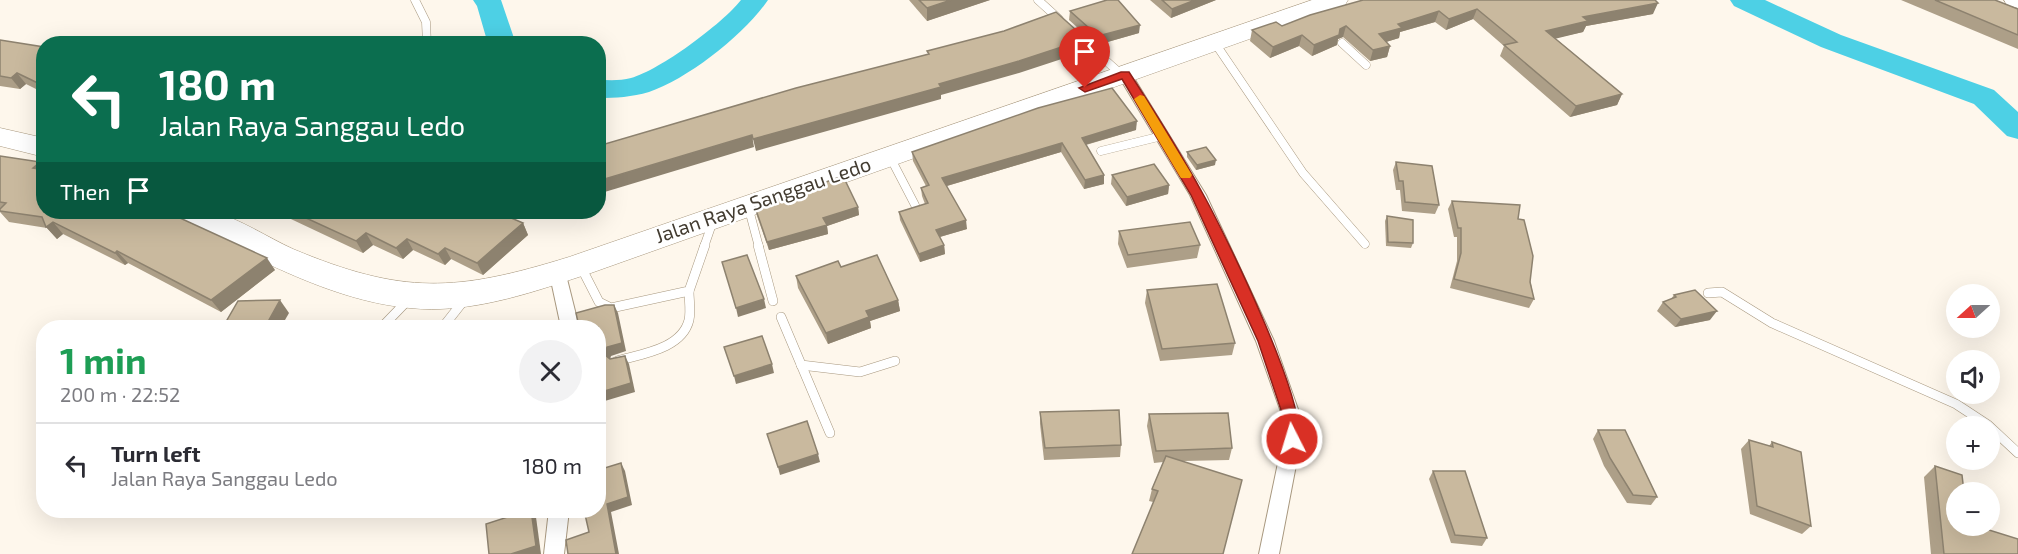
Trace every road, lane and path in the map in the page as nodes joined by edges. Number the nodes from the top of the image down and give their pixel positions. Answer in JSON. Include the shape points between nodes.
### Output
{"nodes":[{"id":1,"x":415,"y":0,"type":"edge"},
{"id":2,"x":1038,"y":0,"type":"edge"},
{"id":3,"x":1319,"y":9,"type":"edge"},
{"id":4,"x":427,"y":36,"type":"edge"},
{"id":5,"x":1342,"y":42,"type":"edge"},
{"id":6,"x":1215,"y":43,"type":"junction"},
{"id":7,"x":1366,"y":65,"type":"dead end"},
{"id":8,"x":1123,"y":75,"type":"junction"},
{"id":9,"x":1162,"y":135,"type":"junction"},
{"id":10,"x":0,"y":138,"type":"edge"},
{"id":11,"x":36,"y":146,"type":"edge"},
{"id":12,"x":1101,"y":151,"type":"dead end"},
{"id":13,"x":889,"y":155,"type":"junction"},
{"id":14,"x":747,"y":205,"type":"junction"},
{"id":15,"x":915,"y":205,"type":"edge"},
{"id":16,"x":714,"y":217,"type":"junction"},
{"id":17,"x":204,"y":219,"type":"edge"},
{"id":18,"x":1365,"y":244,"type":"dead end"},
{"id":19,"x":568,"y":268,"type":"junction"},
{"id":20,"x":689,"y":291,"type":"junction"},
{"id":21,"x":469,"y":293,"type":"junction"},
{"id":22,"x":1708,"y":293,"type":"dead end"},
{"id":23,"x":412,"y":295,"type":"junction"},
{"id":24,"x":773,"y":301,"type":"dead end"},
{"id":25,"x":781,"y":317,"type":"dead end"},
{"id":26,"x":389,"y":320,"type":"edge"},
{"id":27,"x":448,"y":320,"type":"edge"},
{"id":28,"x":570,"y":320,"type":"edge"},
{"id":29,"x":615,"y":361,"type":"edge"},
{"id":30,"x":895,"y":361,"type":"dead end"},
{"id":31,"x":801,"y":365,"type":"junction"},
{"id":32,"x":830,"y":433,"type":"dead end"},
{"id":33,"x":2018,"y":453,"type":"edge"},
{"id":34,"x":558,"y":518,"type":"edge"},
{"id":35,"x":554,"y":554,"type":"edge"},
{"id":36,"x":1269,"y":554,"type":"edge"}],
"edges":[{"from":1,"to":4,"type":"lane","via":[[426,21]]},
{"from":2,"to":8,"type":"lane"},
{"from":3,"to":6,"type":"highway","name":"Jalan Raya Sanggau Ledo"},
{"from":5,"to":7,"type":"lane"},
{"from":6,"to":8,"type":"highway","name":"Jalan Raya Sanggau Ledo"},
{"from":6,"to":18,"type":"lane","via":[[1296,166]]},
{"from":8,"to":9,"type":"street"},
{"from":8,"to":13,"type":"highway","name":"Jalan Raya Sanggau Ledo"},
{"from":9,"to":12,"type":"lane"},
{"from":9,"to":36,"type":"street","via":[[1198,195],[1261,331],[1291,416],[1292,439]]},
{"from":10,"to":11,"type":"highway"},
{"from":13,"to":14,"type":"highway","name":"Jalan Raya Sanggau Ledo"},
{"from":13,"to":15,"type":"lane"},
{"from":14,"to":16,"type":"highway","name":"Jalan Raya Sanggau Ledo"},
{"from":14,"to":24,"type":"lane"},
{"from":16,"to":19,"type":"highway","name":"Jalan Raya Sanggau Ledo"},
{"from":16,"to":20,"type":"lane"},
{"from":17,"to":23,"type":"highway","name":"Jalan Raya Sanggau Ledo","via":[[341,279],[380,291]]},
{"from":19,"to":20,"type":"lane","via":[[599,302],[611,308]]},
{"from":19,"to":21,"type":"highway","name":"Jalan Raya Sanggau Ledo"},
{"from":19,"to":28,"type":"street"},
{"from":20,"to":29,"type":"lane","via":[[689,323],[683,333],[669,344]]},
{"from":21,"to":23,"type":"highway","name":"Jalan Raya Sanggau Ledo"},
{"from":21,"to":27,"type":"lane"},
{"from":22,"to":33,"type":"lane","via":[[1722,292],[1772,323],[1956,404],[1988,425]]},
{"from":23,"to":26,"type":"lane"},
{"from":25,"to":31,"type":"lane"},
{"from":30,"to":31,"type":"lane","via":[[874,371],[855,373]]},
{"from":31,"to":32,"type":"lane"},
{"from":34,"to":35,"type":"street"}]}
